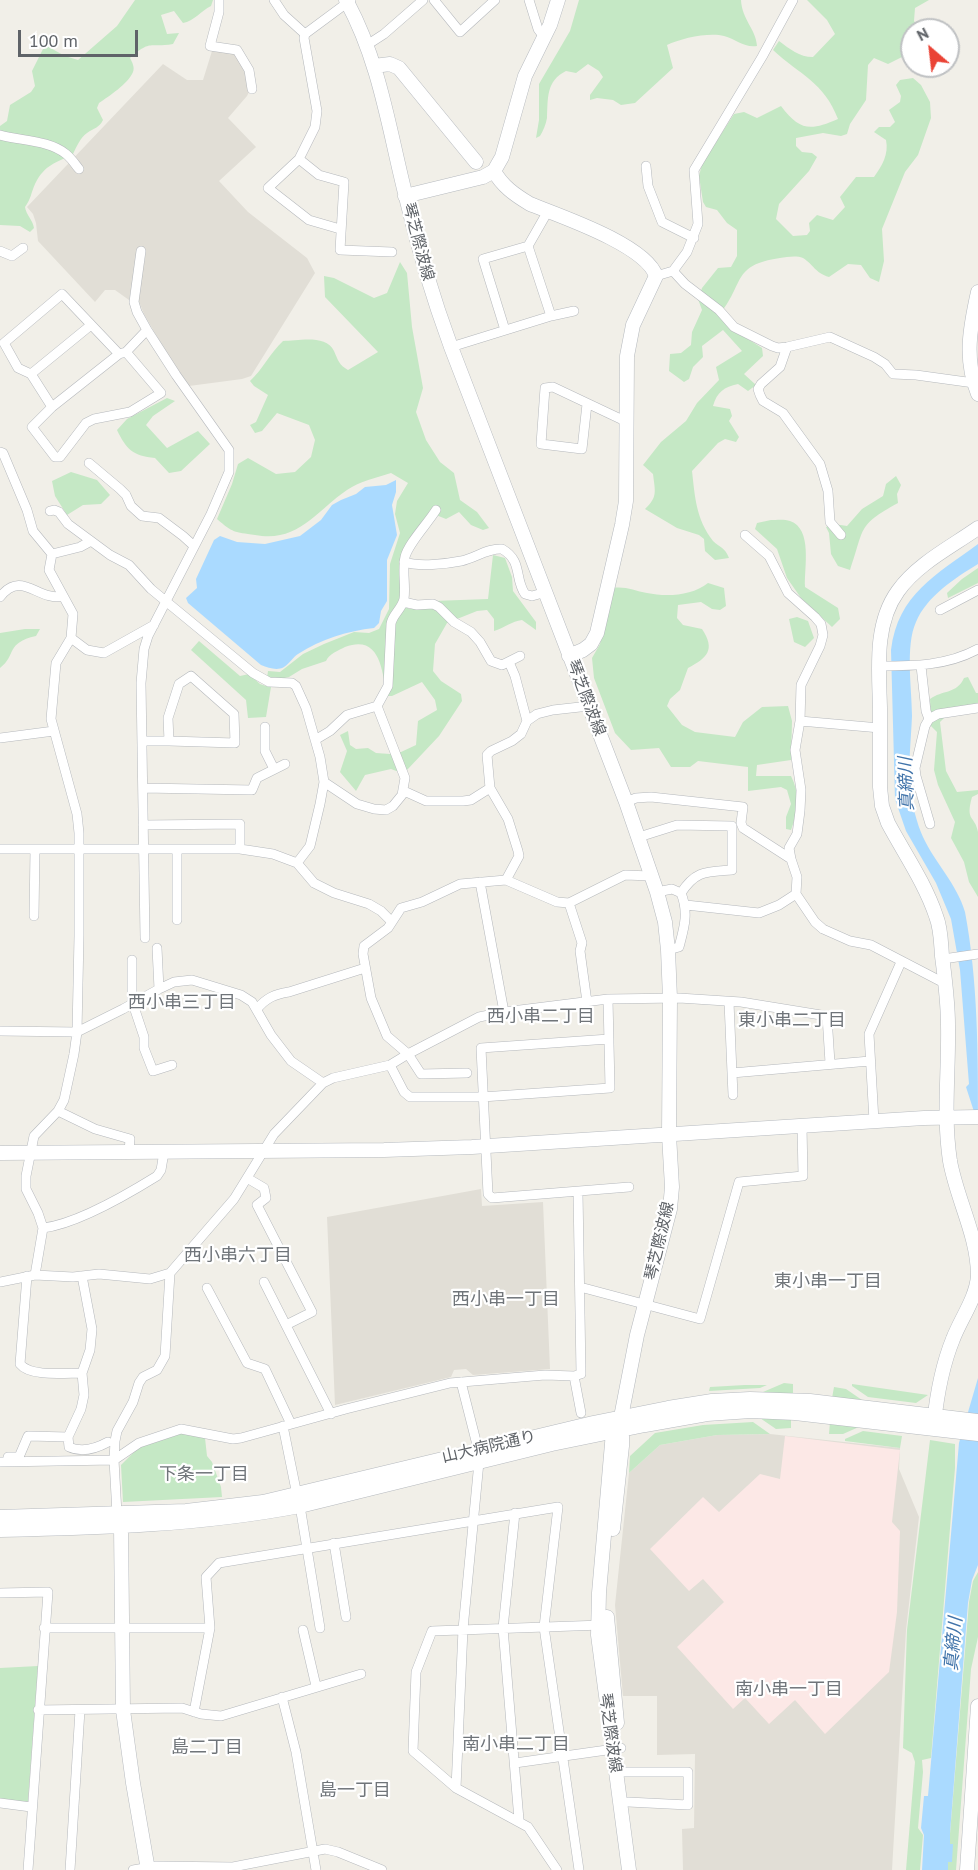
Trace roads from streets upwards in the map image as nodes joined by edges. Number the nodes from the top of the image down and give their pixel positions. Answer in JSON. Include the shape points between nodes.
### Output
{"nodes":[{"id":1,"x":219,"y":0,"type":"edge"},
{"id":2,"x":274,"y":0,"type":"edge"},
{"id":3,"x":423,"y":0,"type":"edge"},
{"id":4,"x":434,"y":0,"type":"edge"},
{"id":5,"x":495,"y":0,"type":"edge"},
{"id":6,"x":529,"y":0,"type":"edge"},
{"id":7,"x":558,"y":0,"type":"edge"},
{"id":8,"x":794,"y":0,"type":"edge"},
{"id":9,"x":348,"y":1,"type":"edge"},
{"id":10,"x":305,"y":34,"type":"junction"},
{"id":11,"x":544,"y":37,"type":"junction"},
{"id":12,"x":367,"y":45,"type":"junction"},
{"id":13,"x":374,"y":66,"type":"junction"},
{"id":14,"x":252,"y":88,"type":"dead end"},
{"id":15,"x":0,"y":135,"type":"edge"},
{"id":16,"x":299,"y":159,"type":"junction"},
{"id":17,"x":476,"y":162,"type":"dead end"},
{"id":18,"x":646,"y":166,"type":"dead end"},
{"id":19,"x":79,"y":169,"type":"dead end"},
{"id":20,"x":494,"y":171,"type":"junction"},
{"id":21,"x":405,"y":196,"type":"junction"},
{"id":22,"x":548,"y":211,"type":"junction"},
{"id":23,"x":340,"y":229,"type":"junction"},
{"id":24,"x":694,"y":238,"type":"junction"},
{"id":25,"x":528,"y":246,"type":"junction"},
{"id":26,"x":23,"y":249,"type":"dead end"},
{"id":27,"x":0,"y":251,"type":"edge"},
{"id":28,"x":141,"y":251,"type":"dead end"},
{"id":29,"x":392,"y":252,"type":"dead end"},
{"id":30,"x":673,"y":272,"type":"junction"},
{"id":31,"x":656,"y":276,"type":"junction"},
{"id":32,"x":978,"y":292,"type":"edge"},
{"id":33,"x":574,"y":311,"type":"dead end"},
{"id":34,"x":551,"y":316,"type":"junction"},
{"id":35,"x":91,"y":325,"type":"junction"},
{"id":36,"x":147,"y":330,"type":"junction"},
{"id":37,"x":505,"y":330,"type":"junction"},
{"id":38,"x":451,"y":347,"type":"junction"},
{"id":39,"x":787,"y":347,"type":"junction"},
{"id":40,"x":122,"y":353,"type":"junction"},
{"id":41,"x":31,"y":374,"type":"junction"},
{"id":42,"x":976,"y":389,"type":"edge"},
{"id":43,"x":587,"y":404,"type":"junction"},
{"id":44,"x":52,"y":407,"type":"junction"},
{"id":45,"x":627,"y":422,"type":"junction"},
{"id":46,"x":0,"y":452,"type":"edge"},
{"id":47,"x":89,"y":463,"type":"dead end"},
{"id":48,"x":436,"y":510,"type":"dead end"},
{"id":49,"x":50,"y":511,"type":"dead end"},
{"id":50,"x":978,"y":528,"type":"edge"},
{"id":51,"x":745,"y":535,"type":"dead end"},
{"id":52,"x":841,"y":535,"type":"dead end"},
{"id":53,"x":91,"y":541,"type":"junction"},
{"id":54,"x":194,"y":546,"type":"junction"},
{"id":55,"x":52,"y":554,"type":"junction"},
{"id":56,"x":404,"y":562,"type":"junction"},
{"id":57,"x":978,"y":590,"type":"edge"},
{"id":58,"x":546,"y":592,"type":"junction"},
{"id":59,"x":63,"y":596,"type":"junction"},
{"id":60,"x":0,"y":597,"type":"edge"},
{"id":61,"x":166,"y":601,"type":"junction"},
{"id":62,"x":404,"y":602,"type":"junction"},
{"id":63,"x":940,"y":610,"type":"dead end"},
{"id":64,"x":154,"y":625,"type":"junction"},
{"id":65,"x":71,"y":638,"type":"junction"},
{"id":66,"x":978,"y":649,"type":"edge"},
{"id":67,"x":520,"y":656,"type":"dead end"},
{"id":68,"x":569,"y":656,"type":"junction"},
{"id":69,"x":508,"y":662,"type":"junction"},
{"id":70,"x":883,"y":666,"type":"junction"},
{"id":71,"x":920,"y":666,"type":"junction"},
{"id":72,"x":377,"y":706,"type":"junction"},
{"id":73,"x":589,"y":706,"type":"junction"},
{"id":74,"x":978,"y":708,"type":"edge"},
{"id":75,"x":929,"y":719,"type":"junction"},
{"id":76,"x":527,"y":721,"type":"junction"},
{"id":77,"x":800,"y":721,"type":"junction"},
{"id":78,"x":265,"y":727,"type":"dead end"},
{"id":79,"x":880,"y":728,"type":"junction"},
{"id":80,"x":54,"y":731,"type":"junction"},
{"id":81,"x":0,"y":738,"type":"edge"},
{"id":82,"x":315,"y":740,"type":"junction"},
{"id":83,"x":142,"y":741,"type":"junction"},
{"id":84,"x":169,"y":741,"type":"junction"},
{"id":85,"x":285,"y":764,"type":"dead end"},
{"id":86,"x":274,"y":769,"type":"junction"},
{"id":87,"x":324,"y":782,"type":"junction"},
{"id":88,"x":142,"y":788,"type":"junction"},
{"id":89,"x":490,"y":788,"type":"junction"},
{"id":90,"x":404,"y":791,"type":"junction"},
{"id":91,"x":626,"y":802,"type":"junction"},
{"id":92,"x":930,"y":824,"type":"dead end"},
{"id":93,"x":143,"y":825,"type":"junction"},
{"id":94,"x":639,"y":837,"type":"junction"},
{"id":95,"x":79,"y":848,"type":"junction"},
{"id":96,"x":143,"y":848,"type":"junction"},
{"id":97,"x":0,"y":849,"type":"edge"},
{"id":98,"x":35,"y":849,"type":"junction"},
{"id":99,"x":240,"y":849,"type":"junction"},
{"id":100,"x":177,"y":850,"type":"junction"},
{"id":101,"x":791,"y":859,"type":"junction"},
{"id":102,"x":297,"y":864,"type":"junction"},
{"id":103,"x":651,"y":876,"type":"junction"},
{"id":104,"x":506,"y":880,"type":"junction"},
{"id":105,"x":480,"y":882,"type":"junction"},
{"id":106,"x":657,"y":892,"type":"junction"},
{"id":107,"x":681,"y":893,"type":"junction"},
{"id":108,"x":796,"y":894,"type":"junction"},
{"id":109,"x":569,"y":903,"type":"junction"},
{"id":110,"x":686,"y":905,"type":"junction"},
{"id":111,"x":34,"y":916,"type":"dead end"},
{"id":112,"x":177,"y":920,"type":"dead end"},
{"id":113,"x":391,"y":921,"type":"junction"},
{"id":114,"x":145,"y":938,"type":"dead end"},
{"id":115,"x":157,"y":948,"type":"dead end"},
{"id":116,"x":668,"y":950,"type":"junction"},
{"id":117,"x":978,"y":954,"type":"edge"},
{"id":118,"x":946,"y":959,"type":"junction"},
{"id":119,"x":132,"y":960,"type":"dead end"},
{"id":120,"x":901,"y":962,"type":"junction"},
{"id":121,"x":365,"y":968,"type":"junction"},
{"id":122,"x":946,"y":984,"type":"junction"},
{"id":123,"x":159,"y":989,"type":"junction"},
{"id":124,"x":670,"y":998,"type":"junction"},
{"id":125,"x":608,"y":999,"type":"junction"},
{"id":126,"x":587,"y":1002,"type":"junction"},
{"id":127,"x":729,"y":1002,"type":"junction"},
{"id":128,"x":133,"y":1004,"type":"junction"},
{"id":129,"x":257,"y":1009,"type":"junction"},
{"id":130,"x":504,"y":1012,"type":"junction"},
{"id":131,"x":0,"y":1031,"type":"edge"},
{"id":132,"x":76,"y":1032,"type":"junction"},
{"id":133,"x":609,"y":1039,"type":"junction"},
{"id":134,"x":408,"y":1054,"type":"junction"},
{"id":135,"x":870,"y":1060,"type":"junction"},
{"id":136,"x":830,"y":1064,"type":"junction"},
{"id":137,"x":172,"y":1065,"type":"dead end"},
{"id":138,"x":390,"y":1065,"type":"junction"},
{"id":139,"x":467,"y":1073,"type":"dead end"},
{"id":140,"x":732,"y":1073,"type":"junction"},
{"id":141,"x":323,"y":1083,"type":"junction"},
{"id":142,"x":733,"y":1095,"type":"dead end"},
{"id":143,"x":482,"y":1097,"type":"junction"},
{"id":144,"x":58,"y":1111,"type":"junction"},
{"id":145,"x":973,"y":1117,"type":"edge"},
{"id":146,"x":946,"y":1119,"type":"junction"},
{"id":147,"x":874,"y":1121,"type":"junction"},
{"id":148,"x":802,"y":1126,"type":"junction"},
{"id":149,"x":669,"y":1135,"type":"junction"},
{"id":150,"x":485,"y":1146,"type":"junction"},
{"id":151,"x":264,"y":1150,"type":"junction"},
{"id":152,"x":129,"y":1152,"type":"junction"},
{"id":153,"x":164,"y":1152,"type":"junction"},
{"id":154,"x":0,"y":1154,"type":"edge"},
{"id":155,"x":29,"y":1154,"type":"junction"},
{"id":156,"x":247,"y":1178,"type":"junction"},
{"id":157,"x":629,"y":1187,"type":"dead end"},
{"id":158,"x":578,"y":1192,"type":"junction"},
{"id":159,"x":43,"y":1228,"type":"junction"},
{"id":160,"x":170,"y":1273,"type":"junction"},
{"id":161,"x":31,"y":1276,"type":"junction"},
{"id":162,"x":82,"y":1276,"type":"junction"},
{"id":163,"x":0,"y":1282,"type":"edge"},
{"id":164,"x":264,"y":1282,"type":"dead end"},
{"id":165,"x":580,"y":1287,"type":"junction"},
{"id":166,"x":207,"y":1288,"type":"dead end"},
{"id":167,"x":645,"y":1304,"type":"junction"},
{"id":168,"x":286,"y":1325,"type":"junction"},
{"id":169,"x":82,"y":1373,"type":"junction"},
{"id":170,"x":574,"y":1376,"type":"junction"},
{"id":171,"x":461,"y":1382,"type":"junction"},
{"id":172,"x":581,"y":1413,"type":"dead end"},
{"id":173,"x":331,"y":1414,"type":"junction"},
{"id":174,"x":978,"y":1421,"type":"edge"},
{"id":175,"x":934,"y":1422,"type":"junction"},
{"id":176,"x":287,"y":1425,"type":"junction"},
{"id":177,"x":955,"y":1425,"type":"junction"},
{"id":178,"x":619,"y":1426,"type":"junction"},
{"id":179,"x":978,"y":1434,"type":"edge"},
{"id":180,"x":68,"y":1437,"type":"junction"},
{"id":181,"x":108,"y":1442,"type":"dead end"},
{"id":182,"x":0,"y":1456,"type":"edge"},
{"id":183,"x":478,"y":1456,"type":"junction"},
{"id":184,"x":114,"y":1460,"type":"junction"},
{"id":185,"x":0,"y":1462,"type":"edge"},
{"id":186,"x":298,"y":1500,"type":"junction"},
{"id":187,"x":515,"y":1513,"type":"junction"},
{"id":188,"x":0,"y":1517,"type":"edge"},
{"id":189,"x":119,"y":1520,"type":"junction"},
{"id":190,"x":473,"y":1520,"type":"junction"},
{"id":191,"x":0,"y":1530,"type":"edge"},
{"id":192,"x":334,"y":1543,"type":"junction"},
{"id":193,"x":306,"y":1548,"type":"junction"},
{"id":194,"x":0,"y":1593,"type":"edge"},
{"id":195,"x":346,"y":1617,"type":"dead end"},
{"id":196,"x":603,"y":1625,"type":"junction"},
{"id":197,"x":544,"y":1627,"type":"junction"},
{"id":198,"x":44,"y":1628,"type":"junction"},
{"id":199,"x":123,"y":1628,"type":"junction"},
{"id":200,"x":210,"y":1628,"type":"junction"},
{"id":201,"x":320,"y":1628,"type":"dead end"},
{"id":202,"x":503,"y":1628,"type":"junction"},
{"id":203,"x":463,"y":1629,"type":"junction"},
{"id":204,"x":303,"y":1630,"type":"dead end"},
{"id":205,"x":361,"y":1674,"type":"dead end"},
{"id":206,"x":316,"y":1686,"type":"junction"},
{"id":207,"x":282,"y":1697,"type":"junction"},
{"id":208,"x":978,"y":1706,"type":"edge"},
{"id":209,"x":38,"y":1710,"type":"junction"},
{"id":210,"x":80,"y":1710,"type":"junction"},
{"id":211,"x":123,"y":1710,"type":"junction"},
{"id":212,"x":194,"y":1712,"type":"junction"},
{"id":213,"x":977,"y":1742,"type":"edge"},
{"id":214,"x":617,"y":1749,"type":"junction"},
{"id":215,"x":563,"y":1756,"type":"junction"},
{"id":216,"x":516,"y":1763,"type":"junction"},
{"id":217,"x":620,"y":1771,"type":"junction"},
{"id":218,"x":456,"y":1788,"type":"junction"},
{"id":219,"x":628,"y":1802,"type":"junction"},
{"id":220,"x":0,"y":1803,"type":"edge"},
{"id":221,"x":31,"y":1807,"type":"junction"},
{"id":222,"x":519,"y":1820,"type":"junction"},
{"id":223,"x":314,"y":1851,"type":"junction"},
{"id":224,"x":148,"y":1868,"type":"edge"},
{"id":225,"x":28,"y":1870,"type":"edge"},
{"id":226,"x":70,"y":1870,"type":"edge"},
{"id":227,"x":133,"y":1870,"type":"edge"},
{"id":228,"x":316,"y":1870,"type":"edge"},
{"id":229,"x":382,"y":1870,"type":"edge"},
{"id":230,"x":557,"y":1870,"type":"edge"},
{"id":231,"x":579,"y":1870,"type":"edge"},
{"id":232,"x":629,"y":1870,"type":"edge"},
{"id":233,"x":638,"y":1870,"type":"edge"},
{"id":234,"x":967,"y":1870,"type":"edge"}],
"edges":[{"from":1,"to":14,"type":"street","via":[[210,46],[237,50],[249,70]]},
{"from":2,"to":10,"type":"street"},
{"from":3,"to":12,"type":"street"},
{"from":4,"to":5,"type":"street","via":[[460,32]]},
{"from":6,"to":11,"type":"street"},
{"from":7,"to":11,"type":"street"},
{"from":8,"to":24,"type":"street","via":[[694,170],[698,224]]},
{"from":9,"to":10,"type":"street"},
{"from":9,"to":12,"type":"street","name":"琴芝際波線"},
{"from":10,"to":16,"type":"street","via":[[317,111],[315,127]]},
{"from":11,"to":20,"type":"street","via":[[525,76],[502,157]]},
{"from":12,"to":13,"type":"street","name":"琴芝際波線"},
{"from":13,"to":17,"type":"street","via":[[396,66]]},
{"from":13,"to":21,"type":"street","name":"琴芝際波線"},
{"from":15,"to":19,"type":"street","via":[[56,148]]},
{"from":16,"to":23,"type":"street","via":[[319,175],[344,182]]},
{"from":16,"to":23,"type":"street","via":[[268,188],[309,220]]},
{"from":18,"to":24,"type":"street","via":[[648,186],[662,222]]},
{"from":20,"to":21,"type":"street"},
{"from":20,"to":22,"type":"street","via":[[517,196]]},
{"from":21,"to":38,"type":"street","name":"琴芝際波線"},
{"from":22,"to":25,"type":"street"},
{"from":22,"to":31,"type":"street","via":[[616,240],[647,260]]},
{"from":23,"to":29,"type":"street","via":[[340,250]]},
{"from":24,"to":30,"type":"street"},
{"from":25,"to":34,"type":"street"},
{"from":25,"to":37,"type":"street","via":[[483,260]]},
{"from":26,"to":27,"type":"street","via":[[12,256]]},
{"from":28,"to":36,"type":"street","via":[[134,302]]},
{"from":30,"to":31,"type":"street"},
{"from":30,"to":39,"type":"street","via":[[734,327],[778,348]]},
{"from":31,"to":45,"type":"street","via":[[630,337]]},
{"from":32,"to":42,"type":"street","via":[[969,339]]},
{"from":33,"to":34,"type":"street"},
{"from":34,"to":37,"type":"street"},
{"from":35,"to":40,"type":"street"},
{"from":35,"to":41,"type":"street"},
{"from":35,"to":41,"type":"street","via":[[62,294],[4,343],[18,368]]},
{"from":36,"to":40,"type":"street"},
{"from":36,"to":54,"type":"street","via":[[229,450],[229,472]]},
{"from":37,"to":38,"type":"street"},
{"from":38,"to":58,"type":"street","name":"琴芝際波線"},
{"from":39,"to":42,"type":"street","via":[[830,337],[874,357],[893,374],[916,375]]},
{"from":39,"to":52,"type":"street","via":[[780,367],[758,389],[763,401],[783,413],[820,464],[828,491],[830,522]]},
{"from":40,"to":44,"type":"street"},
{"from":40,"to":44,"type":"street","via":[[161,393],[130,412],[86,423],[60,457],[55,457],[32,427]]},
{"from":41,"to":44,"type":"street"},
{"from":43,"to":43,"type":"street","via":[[582,449],[541,444],[545,388],[553,387]]},
{"from":43,"to":45,"type":"street"},
{"from":45,"to":68,"type":"street","via":[[626,501],[597,633],[591,644]]},
{"from":46,"to":55,"type":"street","via":[[33,531]]},
{"from":47,"to":54,"type":"street","via":[[120,489],[142,516],[159,518]]},
{"from":48,"to":56,"type":"street","via":[[409,545]]},
{"from":49,"to":53,"type":"street","via":[[60,512],[68,524]]},
{"from":50,"to":70,"type":"street","via":[[915,573],[897,592],[883,621]]},
{"from":51,"to":77,"type":"street","via":[[769,556],[788,593],[820,624],[820,646],[801,685]]},
{"from":53,"to":55,"type":"street","via":[[80,548]]},
{"from":53,"to":61,"type":"street","via":[[129,565]]},
{"from":54,"to":61,"type":"street"},
{"from":55,"to":59,"type":"street","via":[[49,570]]},
{"from":56,"to":58,"type":"street","via":[[424,565],[461,561],[502,549],[514,560],[525,594]]},
{"from":56,"to":62,"type":"street"},
{"from":57,"to":63,"type":"street"},
{"from":58,"to":68,"type":"street","name":"琴芝際波線"},
{"from":59,"to":60,"type":"street","via":[[53,597],[16,585]]},
{"from":59,"to":65,"type":"street","via":[[73,614]]},
{"from":61,"to":64,"type":"street"},
{"from":61,"to":82,"type":"street","via":[[253,673],[269,682],[296,686]]},
{"from":62,"to":69,"type":"street","via":[[434,604],[471,632],[490,661],[502,665]]},
{"from":62,"to":72,"type":"street","via":[[391,619],[388,686]]},
{"from":64,"to":65,"type":"street","via":[[104,653],[87,650]]},
{"from":64,"to":83,"type":"street","via":[[148,636],[141,683]]},
{"from":65,"to":80,"type":"street","via":[[56,663],[51,706]]},
{"from":66,"to":71,"type":"street"},
{"from":67,"to":69,"type":"street"},
{"from":68,"to":73,"type":"street","name":"琴芝際波線"},
{"from":69,"to":76,"type":"street"},
{"from":70,"to":71,"type":"street"},
{"from":70,"to":79,"type":"street"},
{"from":71,"to":75,"type":"street"},
{"from":72,"to":82,"type":"street","via":[[347,715]]},
{"from":72,"to":90,"type":"street","via":[[405,778]]},
{"from":73,"to":76,"type":"street","via":[[553,710]]},
{"from":73,"to":91,"type":"street","name":"琴芝際波線"},
{"from":74,"to":75,"type":"street"},
{"from":75,"to":92,"type":"street","via":[[915,768]]},
{"from":76,"to":89,"type":"street","via":[[521,734],[487,756]]},
{"from":77,"to":79,"type":"street"},
{"from":77,"to":101,"type":"street","via":[[795,750],[800,811],[797,834],[789,848]]},
{"from":78,"to":86,"type":"street","via":[[265,751]]},
{"from":79,"to":118,"type":"street","via":[[882,806],[937,918]]},
{"from":80,"to":81,"type":"street"},
{"from":80,"to":95,"type":"street","via":[[78,814]]},
{"from":82,"to":87,"type":"street"},
{"from":83,"to":84,"type":"street"},
{"from":83,"to":88,"type":"street"},
{"from":84,"to":84,"type":"street","via":[[235,743],[234,714],[192,676],[179,684],[168,718]]},
{"from":85,"to":86,"type":"street"},
{"from":86,"to":88,"type":"street","via":[[257,778],[252,790]]},
{"from":87,"to":90,"type":"street","via":[[357,804],[381,810],[393,806]]},
{"from":87,"to":102,"type":"street","via":[[310,846]]},
{"from":88,"to":93,"type":"street"},
{"from":89,"to":90,"type":"street","via":[[463,801],[426,801]]},
{"from":89,"to":104,"type":"street","via":[[508,819],[518,851]]},
{"from":91,"to":94,"type":"street","name":"琴芝際波線"},
{"from":91,"to":101,"type":"street","via":[[651,797],[743,807],[743,828]]},
{"from":93,"to":96,"type":"street"},
{"from":93,"to":99,"type":"street","via":[[240,824]]},
{"from":94,"to":103,"type":"street","name":"琴芝際波線"},
{"from":94,"to":107,"type":"street","via":[[677,825],[732,826],[732,870],[698,874]]},
{"from":95,"to":96,"type":"street"},
{"from":95,"to":98,"type":"street"},
{"from":95,"to":132,"type":"street"},
{"from":96,"to":100,"type":"street"},
{"from":96,"to":114,"type":"street"},
{"from":97,"to":98,"type":"street"},
{"from":98,"to":111,"type":"street"},
{"from":99,"to":100,"type":"street"},
{"from":99,"to":102,"type":"street","via":[[273,854]]},
{"from":100,"to":112,"type":"street"},
{"from":101,"to":108,"type":"street","via":[[797,877]]},
{"from":102,"to":113,"type":"street","via":[[314,883],[369,904]]},
{"from":103,"to":106,"type":"street","name":"琴芝際波線"},
{"from":103,"to":109,"type":"street","via":[[625,875]]},
{"from":104,"to":105,"type":"street"},
{"from":104,"to":109,"type":"street","via":[[557,902]]},
{"from":105,"to":113,"type":"street","via":[[460,884],[401,908]]},
{"from":105,"to":130,"type":"street"},
{"from":106,"to":107,"type":"street"},
{"from":106,"to":116,"type":"street","name":"琴芝際波線"},
{"from":107,"to":110,"type":"street"},
{"from":108,"to":110,"type":"street","via":[[759,913]]},
{"from":108,"to":120,"type":"street","via":[[823,929],[871,945]]},
{"from":109,"to":126,"type":"street","via":[[582,943]]},
{"from":110,"to":116,"type":"street","via":[[679,947]]},
{"from":113,"to":121,"type":"street","via":[[388,928],[364,946]]},
{"from":115,"to":123,"type":"street"},
{"from":116,"to":124,"type":"street","name":"琴芝際波線"},
{"from":117,"to":118,"type":"street"},
{"from":118,"to":122,"type":"street"},
{"from":119,"to":128,"type":"street"},
{"from":120,"to":122,"type":"street"},
{"from":120,"to":135,"type":"street","via":[[869,1034]]},
{"from":121,"to":129,"type":"street","via":[[279,993]]},
{"from":121,"to":134,"type":"street","via":[[371,998],[387,1036]]},
{"from":122,"to":146,"type":"street"},
{"from":123,"to":128,"type":"street"},
{"from":123,"to":129,"type":"street","via":[[192,980],[242,995]]},
{"from":124,"to":125,"type":"street"},
{"from":124,"to":127,"type":"street"},
{"from":124,"to":149,"type":"street","name":"琴芝際波線"},
{"from":125,"to":126,"type":"street"},
{"from":125,"to":133,"type":"street"},
{"from":126,"to":130,"type":"street"},
{"from":127,"to":136,"type":"street","via":[[827,1016]]},
{"from":127,"to":140,"type":"street"},
{"from":128,"to":132,"type":"street"},
{"from":128,"to":137,"type":"street","via":[[153,1071]]},
{"from":129,"to":141,"type":"street","via":[[291,1061]]},
{"from":130,"to":134,"type":"street","via":[[479,1017]]},
{"from":131,"to":132,"type":"street"},
{"from":132,"to":144,"type":"street","via":[[69,1081]]},
{"from":133,"to":143,"type":"street","via":[[481,1048]]},
{"from":133,"to":143,"type":"street","via":[[610,1088]]},
{"from":134,"to":138,"type":"street"},
{"from":134,"to":139,"type":"street","via":[[421,1074]]},
{"from":135,"to":136,"type":"street"},
{"from":135,"to":147,"type":"street"},
{"from":136,"to":140,"type":"street"},
{"from":138,"to":141,"type":"street"},
{"from":138,"to":143,"type":"street","via":[[410,1097]]},
{"from":140,"to":142,"type":"street"},
{"from":141,"to":151,"type":"street","via":[[274,1134]]},
{"from":143,"to":150,"type":"street"},
{"from":144,"to":152,"type":"street","via":[[110,1135],[128,1137]]},
{"from":144,"to":155,"type":"street","via":[[34,1137]]},
{"from":145,"to":146,"type":"street"},
{"from":146,"to":147,"type":"street"},
{"from":146,"to":175,"type":"street","via":[[951,1164],[976,1244],[978,1276],[970,1306],[942,1368]]},
{"from":147,"to":148,"type":"street"},
{"from":148,"to":149,"type":"street"},
{"from":148,"to":167,"type":"street","via":[[803,1176],[739,1182],[700,1319]]},
{"from":149,"to":150,"type":"street"},
{"from":149,"to":167,"type":"street","name":"琴芝際波線","via":[[670,1209]]},
{"from":150,"to":151,"type":"street"},
{"from":150,"to":158,"type":"street","via":[[488,1194],[492,1198]]},
{"from":151,"to":153,"type":"street"},
{"from":151,"to":156,"type":"street"},
{"from":152,"to":153,"type":"street"},
{"from":152,"to":155,"type":"street"},
{"from":153,"to":159,"type":"street","via":[[157,1176],[80,1217]]},
{"from":154,"to":155,"type":"street"},
{"from":155,"to":159,"type":"street","via":[[26,1189]]},
{"from":156,"to":160,"type":"street","via":[[234,1199]]},
{"from":156,"to":168,"type":"street","via":[[264,1188],[266,1198],[257,1205],[312,1312]]},
{"from":157,"to":158,"type":"street"},
{"from":158,"to":165,"type":"street"},
{"from":159,"to":161,"type":"street"},
{"from":160,"to":162,"type":"street","via":[[150,1279]]},
{"from":160,"to":184,"type":"street","via":[[165,1356],[157,1370],[139,1383],[117,1431]]},
{"from":161,"to":162,"type":"street"},
{"from":161,"to":163,"type":"street"},
{"from":161,"to":169,"type":"street","via":[[20,1364],[33,1371]]},
{"from":162,"to":169,"type":"street","via":[[92,1329]]},
{"from":164,"to":168,"type":"street"},
{"from":165,"to":167,"type":"street"},
{"from":165,"to":170,"type":"street","via":[[581,1374]]},
{"from":166,"to":176,"type":"street","via":[[247,1363],[265,1369]]},
{"from":167,"to":178,"type":"street","name":"琴芝際波線"},
{"from":168,"to":173,"type":"street"},
{"from":169,"to":180,"type":"street","via":[[81,1409]]},
{"from":170,"to":171,"type":"street"},
{"from":170,"to":172,"type":"street"},
{"from":171,"to":173,"type":"street"},
{"from":171,"to":183,"type":"street"},
{"from":173,"to":176,"type":"street"},
{"from":174,"to":177,"type":"street","name":"山大病院通り"},
{"from":175,"to":177,"type":"street","name":"山大病院通り"},
{"from":175,"to":178,"type":"street","name":"山大病院通り","via":[[810,1401],[750,1399],[691,1404]]},
{"from":176,"to":184,"type":"street","via":[[233,1439],[181,1429],[139,1443]]},
{"from":176,"to":186,"type":"street"},
{"from":177,"to":179,"type":"street","name":"山大病院通り"},
{"from":178,"to":183,"type":"street","name":"山大病院通り"},
{"from":178,"to":196,"type":"street","name":"琴芝際波線","via":[[599,1593]]},
{"from":180,"to":181,"type":"street","via":[[69,1447],[74,1449],[91,1449]]},
{"from":180,"to":182,"type":"street","via":[[28,1436],[19,1457]]},
{"from":183,"to":186,"type":"street","name":"山大病院通り"},
{"from":183,"to":190,"type":"street"},
{"from":184,"to":185,"type":"street"},
{"from":184,"to":189,"type":"street"},
{"from":186,"to":189,"type":"street","name":"山大病院通り"},
{"from":186,"to":193,"type":"street"},
{"from":187,"to":190,"type":"street"},
{"from":187,"to":197,"type":"street","via":[[558,1507]]},
{"from":187,"to":202,"type":"street"},
{"from":188,"to":189,"type":"street","name":"山大病院通り"},
{"from":189,"to":191,"type":"street","name":"山大病院通り"},
{"from":189,"to":199,"type":"street"},
{"from":190,"to":192,"type":"street"},
{"from":190,"to":203,"type":"street"},
{"from":192,"to":193,"type":"street"},
{"from":192,"to":195,"type":"street"},
{"from":193,"to":200,"type":"street","via":[[219,1563],[206,1577]]},
{"from":193,"to":201,"type":"street"},
{"from":194,"to":198,"type":"street","via":[[48,1592]]},
{"from":196,"to":197,"type":"street"},
{"from":196,"to":214,"type":"street","name":"琴芝際波線","via":[[602,1670]]},
{"from":197,"to":202,"type":"street"},
{"from":197,"to":215,"type":"street"},
{"from":198,"to":199,"type":"street"},
{"from":198,"to":209,"type":"street"},
{"from":199,"to":200,"type":"street"},
{"from":199,"to":211,"type":"street"},
{"from":200,"to":212,"type":"street"},
{"from":202,"to":203,"type":"street"},
{"from":202,"to":216,"type":"street"},
{"from":203,"to":218,"type":"street"},
{"from":203,"to":218,"type":"street","via":[[432,1631],[416,1672],[413,1751]]},
{"from":204,"to":206,"type":"street"},
{"from":205,"to":206,"type":"street"},
{"from":206,"to":207,"type":"street"},
{"from":207,"to":212,"type":"street","via":[[221,1716]]},
{"from":207,"to":223,"type":"street"},
{"from":208,"to":213,"type":"street"},
{"from":209,"to":210,"type":"street"},
{"from":209,"to":221,"type":"street"},
{"from":210,"to":211,"type":"street"},
{"from":210,"to":226,"type":"street"},
{"from":211,"to":212,"type":"street","via":[[182,1708]]},
{"from":211,"to":224,"type":"street"},
{"from":213,"to":234,"type":"street"},
{"from":214,"to":215,"type":"street"},
{"from":214,"to":217,"type":"street","name":"琴芝際波線"},
{"from":215,"to":216,"type":"street"},
{"from":215,"to":231,"type":"street"},
{"from":216,"to":222,"type":"street"},
{"from":217,"to":219,"type":"street","name":"琴芝際波線"},
{"from":217,"to":219,"type":"street","via":[[688,1772],[688,1805]]},
{"from":217,"to":232,"type":"street","name":"琴芝際波線"},
{"from":218,"to":222,"type":"street"},
{"from":219,"to":233,"type":"street","name":"琴芝際波線"},
{"from":220,"to":221,"type":"street"},
{"from":221,"to":225,"type":"street"},
{"from":222,"to":230,"type":"street"},
{"from":223,"to":224,"type":"street","via":[[233,1867]]},
{"from":223,"to":228,"type":"street"},
{"from":223,"to":229,"type":"street","via":[[338,1852]]},
{"from":224,"to":227,"type":"street"}]}
